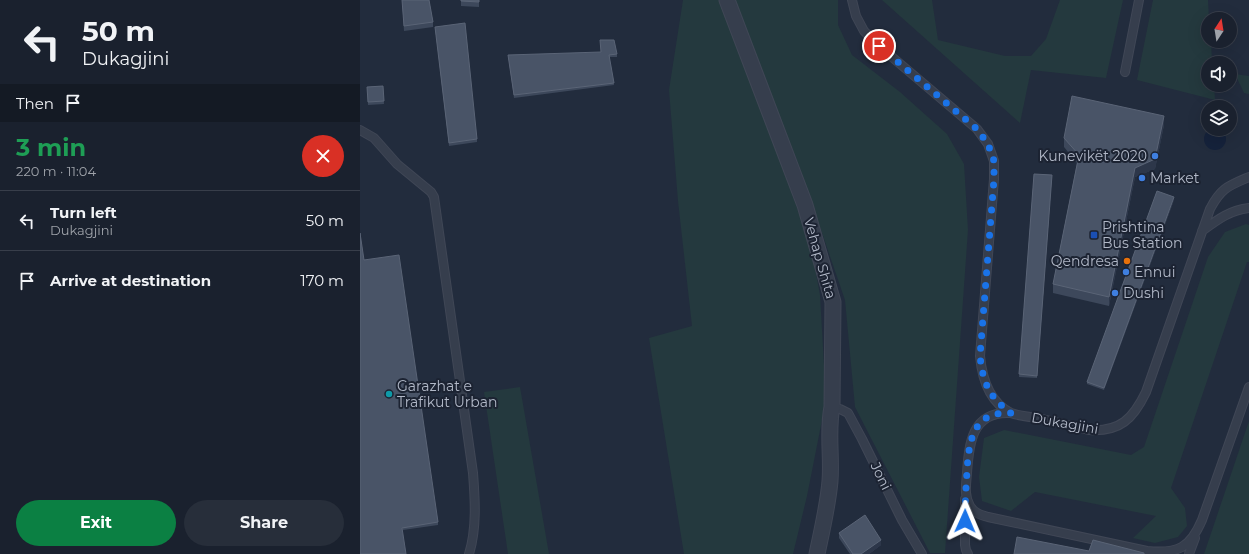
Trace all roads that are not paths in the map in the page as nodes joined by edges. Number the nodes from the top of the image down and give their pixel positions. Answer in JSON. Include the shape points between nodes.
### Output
{"nodes":[{"id":1,"x":727,"y":0,"type":"edge"},
{"id":2,"x":852,"y":0,"type":"edge"},
{"id":3,"x":1139,"y":0,"type":"edge"},
{"id":4,"x":1125,"y":72,"type":"dead end"},
{"id":5,"x":360,"y":130,"type":"edge"},
{"id":6,"x":1249,"y":176,"type":"edge"},
{"id":7,"x":1249,"y":208,"type":"edge"},
{"id":8,"x":1202,"y":231,"type":"junction"},
{"id":9,"x":1249,"y":387,"type":"edge"},
{"id":10,"x":832,"y":408,"type":"junction"},
{"id":11,"x":1011,"y":413,"type":"junction"},
{"id":12,"x":965,"y":496,"type":"junction"},
{"id":13,"x":1196,"y":534,"type":"junction"},
{"id":14,"x":469,"y":554,"type":"edge"},
{"id":15,"x":817,"y":554,"type":"edge"},
{"id":16,"x":922,"y":554,"type":"edge"},
{"id":17,"x":968,"y":554,"type":"edge"},
{"id":18,"x":1189,"y":554,"type":"edge"}],
"edges":[{"from":1,"to":10,"type":"street","name":"Vehap Shita","via":[[805,205],[833,302]]},
{"from":2,"to":11,"type":"lane","name":"Dukagjini","via":[[856,16],[864,31],[977,129],[988,144],[994,161],[994,179],[980,356],[981,372],[992,395]]},
{"from":3,"to":4,"type":"lane"},
{"from":5,"to":14,"type":"lane","via":[[374,138],[397,164],[434,197],[473,473],[473,536]]},
{"from":6,"to":8,"type":"lane","name":"Dukagjini","via":[[1227,187],[1217,196]]},
{"from":7,"to":8,"type":"lane","via":[[1230,212]]},
{"from":8,"to":11,"type":"lane","name":"Dukagjini","via":[[1146,392],[1132,416],[1114,428],[1101,431]]},
{"from":9,"to":13,"type":"lane"},
{"from":10,"to":15,"type":"street","name":"Vehap Shita","via":[[830,482]]},
{"from":10,"to":16,"type":"lane","name":"Joni","via":[[844,410],[850,416],[902,520]]},
{"from":11,"to":12,"type":"lane","via":[[1000,412],[982,421],[976,428],[969,449]]},
{"from":12,"to":13,"type":"lane","via":[[974,511],[981,515],[1148,551],[1162,553],[1177,550],[1188,544]]},
{"from":12,"to":17,"type":"lane","via":[[965,545]]},
{"from":13,"to":18,"type":"lane"}]}
